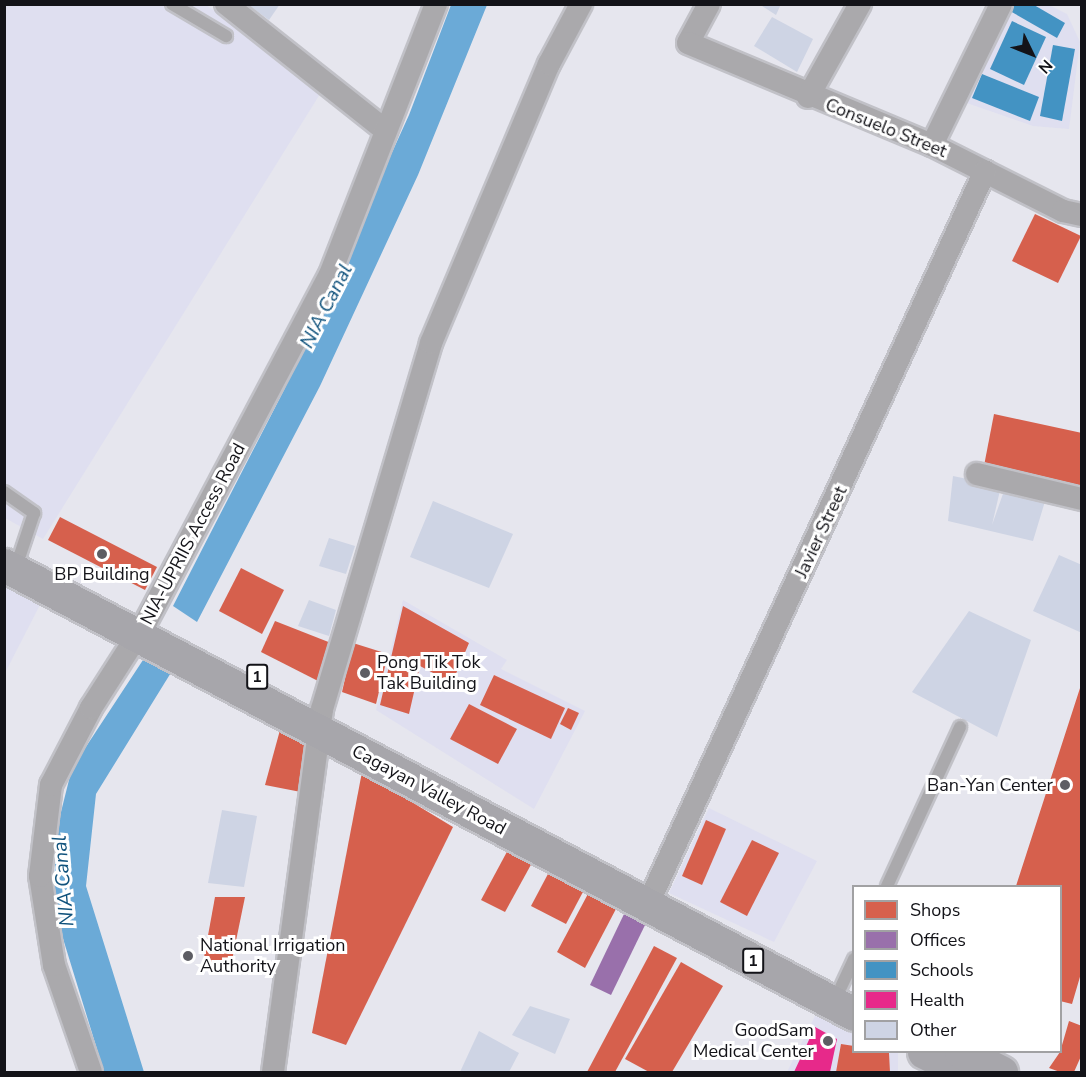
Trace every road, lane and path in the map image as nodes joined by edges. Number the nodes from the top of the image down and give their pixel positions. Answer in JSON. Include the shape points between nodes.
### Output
{"nodes":[{"id":1,"x":172,"y":4,"type":"edge"},
{"id":2,"x":226,"y":4,"type":"edge"},
{"id":3,"x":436,"y":4,"type":"edge"},
{"id":4,"x":581,"y":4,"type":"edge"},
{"id":5,"x":709,"y":4,"type":"edge"},
{"id":6,"x":860,"y":4,"type":"edge"},
{"id":7,"x":1001,"y":4,"type":"edge"},
{"id":8,"x":226,"y":36,"type":"dead end"},
{"id":9,"x":808,"y":97,"type":"junction"},
{"id":10,"x":386,"y":130,"type":"junction"},
{"id":11,"x":932,"y":145,"type":"junction"},
{"id":12,"x":985,"y":171,"type":"junction"},
{"id":13,"x":1082,"y":215,"type":"edge"},
{"id":14,"x":977,"y":474,"type":"dead end"},
{"id":15,"x":4,"y":492,"type":"edge"},
{"id":16,"x":1082,"y":499,"type":"edge"},
{"id":17,"x":10,"y":556,"type":"edge"},
{"id":18,"x":143,"y":629,"type":"junction"},
{"id":19,"x":321,"y":721,"type":"junction"},
{"id":20,"x":960,"y":727,"type":"dead end"},
{"id":21,"x":887,"y":885,"type":"edge"},
{"id":22,"x":654,"y":891,"type":"junction"},
{"id":23,"x":850,"y":988,"type":"edge"},
{"id":24,"x":916,"y":1053,"type":"edge"},
{"id":25,"x":926,"y":1053,"type":"edge"},
{"id":26,"x":963,"y":1053,"type":"edge"},
{"id":27,"x":92,"y":1072,"type":"edge"},
{"id":28,"x":273,"y":1072,"type":"edge"},
{"id":29,"x":919,"y":1072,"type":"edge"},
{"id":30,"x":964,"y":1072,"type":"edge"},
{"id":31,"x":1000,"y":1072,"type":"edge"}],
"edges":[{"from":1,"to":8,"type":"lane"},
{"from":2,"to":10,"type":"street"},
{"from":3,"to":10,"type":"street","name":"NIA-UPRIIS Access Road"},
{"from":4,"to":19,"type":"street","via":[[549,64],[431,344]]},
{"from":5,"to":9,"type":"street","name":"Consuelo Street","via":[[688,43]]},
{"from":6,"to":9,"type":"street"},
{"from":7,"to":11,"type":"street"},
{"from":9,"to":11,"type":"street","name":"Consuelo Street"},
{"from":10,"to":18,"type":"street","name":"NIA-UPRIIS Access Road","via":[[329,277]]},
{"from":11,"to":12,"type":"street","name":"Consuelo Street"},
{"from":12,"to":13,"type":"street","name":"Consuelo Street","via":[[1063,211]]},
{"from":12,"to":22,"type":"street","name":"Javier Street"},
{"from":14,"to":16,"type":"street"},
{"from":15,"to":17,"type":"lane","via":[[34,513]]},
{"from":17,"to":18,"type":"highway","name":"Cagayan Valley Road","number":"1"},
{"from":18,"to":19,"type":"highway","name":"Cagayan Valley Road","number":"1"},
{"from":18,"to":27,"type":"street","name":"NIA-UPRIIS Access Road","via":[[91,708],[51,784],[40,876],[54,965]]},
{"from":19,"to":22,"type":"highway","name":"Cagayan Valley Road","number":"1"},
{"from":19,"to":23,"type":"highway","name":"Cagayan Valley Road","number":"1"},
{"from":19,"to":28,"type":"street"},
{"from":20,"to":21,"type":"lane"},
{"from":22,"to":23,"type":"highway","name":"Cagayan Valley Road","number":"1"},
{"from":24,"to":29,"type":"street"},
{"from":25,"to":30,"type":"highway"},
{"from":26,"to":31,"type":"highway"}]}
